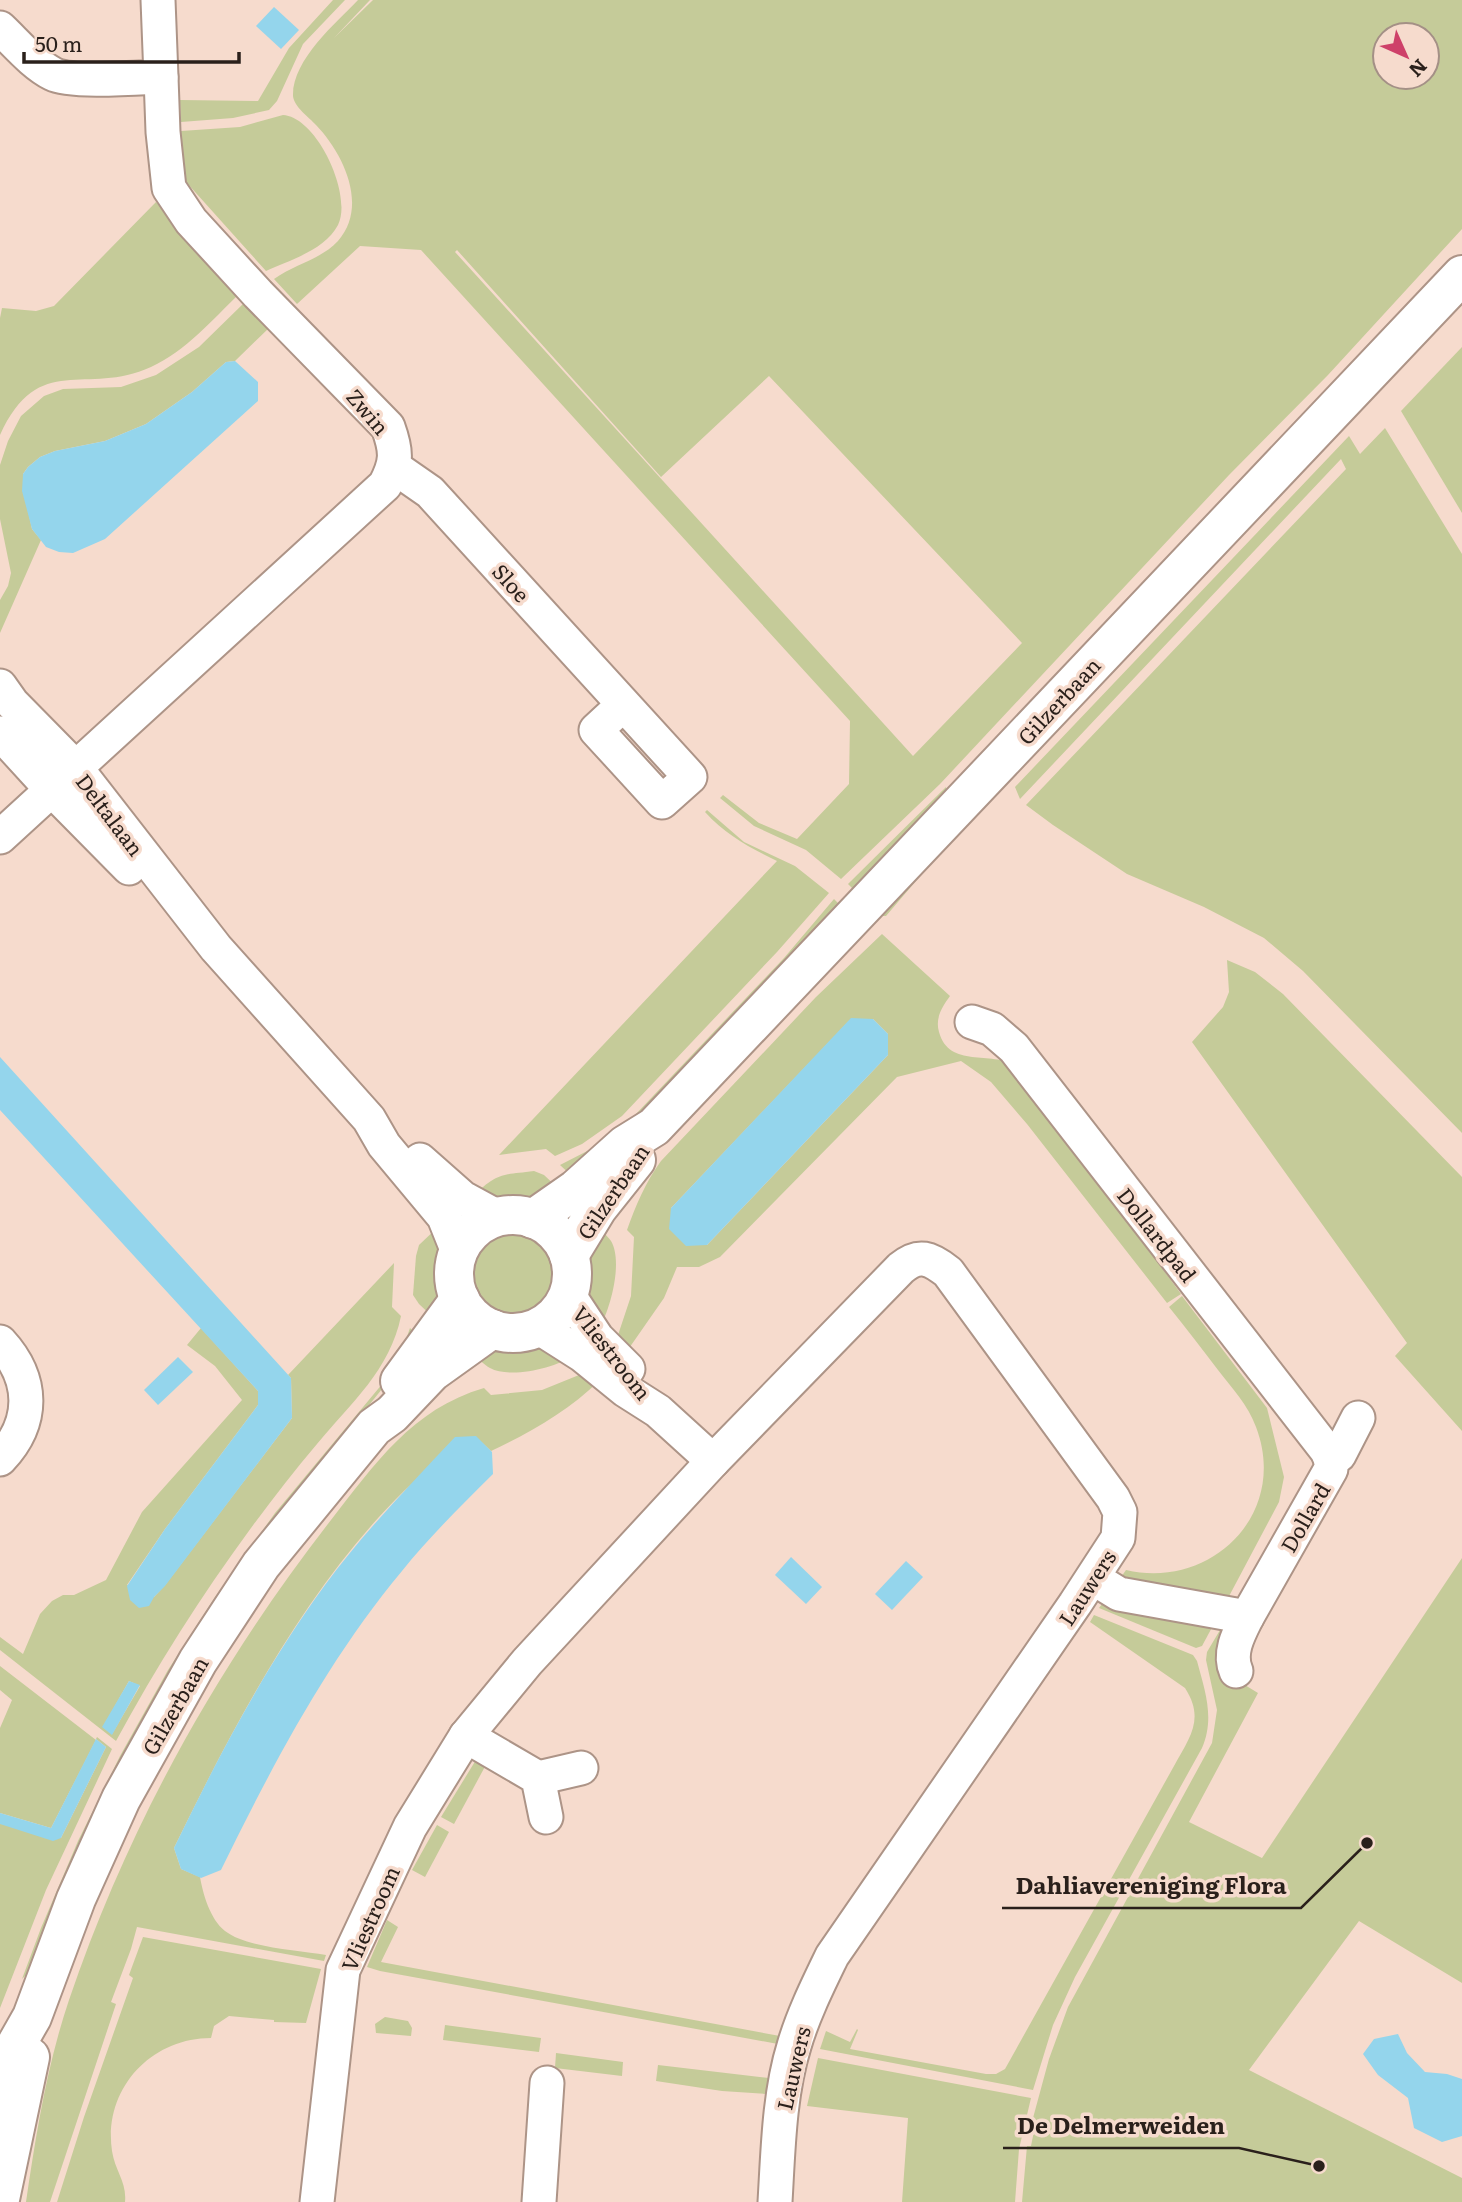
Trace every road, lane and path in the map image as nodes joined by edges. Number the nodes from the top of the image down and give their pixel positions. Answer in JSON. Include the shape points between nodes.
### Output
{"nodes":[{"id":1,"x":158,"y":0,"type":"edge"},
{"id":2,"x":0,"y":27,"type":"edge"},
{"id":3,"x":161,"y":78,"type":"junction"},
{"id":4,"x":1462,"y":275,"type":"edge"},
{"id":5,"x":394,"y":467,"type":"junction"},
{"id":6,"x":0,"y":686,"type":"edge"},
{"id":7,"x":623,"y":705,"type":"dead end"},
{"id":8,"x":0,"y":733,"type":"edge"},
{"id":9,"x":64,"y":779,"type":"junction"},
{"id":10,"x":0,"y":837,"type":"edge"},
{"id":11,"x":972,"y":1022,"type":"dead end"},
{"id":12,"x":369,"y":1119,"type":"junction"},
{"id":13,"x":654,"y":1127,"type":"junction"},
{"id":14,"x":515,"y":1218,"type":"junction"},
{"id":15,"x":458,"y":1252,"type":"junction"},
{"id":16,"x":569,"y":1255,"type":"junction"},
{"id":17,"x":568,"y":1294,"type":"junction"},
{"id":18,"x":460,"y":1299,"type":"junction"},
{"id":19,"x":538,"y":1327,"type":"junction"},
{"id":20,"x":492,"y":1329,"type":"junction"},
{"id":21,"x":0,"y":1342,"type":"edge"},
{"id":22,"x":658,"y":1411,"type":"junction"},
{"id":23,"x":1358,"y":1418,"type":"dead end"},
{"id":24,"x":374,"y":1427,"type":"junction"},
{"id":25,"x":0,"y":1459,"type":"edge"},
{"id":26,"x":1331,"y":1460,"type":"junction"},
{"id":27,"x":713,"y":1461,"type":"junction"},
{"id":28,"x":1093,"y":1578,"type":"junction"},
{"id":29,"x":1247,"y":1617,"type":"junction"},
{"id":30,"x":1236,"y":1671,"type":"dead end"},
{"id":31,"x":466,"y":1736,"type":"junction"},
{"id":32,"x":581,"y":1768,"type":"dead end"},
{"id":33,"x":538,"y":1778,"type":"junction"},
{"id":34,"x":546,"y":1817,"type":"dead end"},
{"id":35,"x":32,"y":2017,"type":"junction"},
{"id":36,"x":547,"y":2083,"type":"dead end"},
{"id":37,"x":0,"y":2090,"type":"edge"},
{"id":38,"x":0,"y":2199,"type":"edge"},
{"id":39,"x":317,"y":2202,"type":"edge"},
{"id":40,"x":539,"y":2202,"type":"edge"},
{"id":41,"x":775,"y":2202,"type":"edge"}],
"edges":[{"from":1,"to":3,"type":"street","name":"Zwin"},
{"from":2,"to":3,"type":"street","via":[[56,76]]},
{"from":3,"to":5,"type":"street","name":"Zwin","via":[[169,188],[191,221],[388,427],[395,447]]},
{"from":4,"to":13,"type":"street","name":"Gilzerbaan"},
{"from":5,"to":7,"type":"street","name":"Sloe","via":[[430,492]]},
{"from":5,"to":9,"type":"street","via":[[385,485]]},
{"from":6,"to":9,"type":"street","name":"Deltalaan"},
{"from":8,"to":9,"type":"street","name":"Deltalaan"},
{"from":9,"to":10,"type":"street"},
{"from":9,"to":12,"type":"street","name":"Deltalaan","via":[[128,867],[216,948]]},
{"from":11,"to":26,"type":"street","name":"Dollardpad","via":[[992,1029],[1014,1048]]},
{"from":12,"to":14,"type":"street","name":"Deltalaan","via":[[463,1198]]},
{"from":12,"to":15,"type":"street","name":"Deltalaan","via":[[384,1145],[444,1216]]},
{"from":13,"to":14,"type":"street","name":"Gilzerbaan","via":[[625,1145],[576,1189]]},
{"from":13,"to":16,"type":"street","name":"Gilzerbaan","via":[[638,1158],[597,1209]]},
{"from":14,"to":15,"type":"street","via":[[478,1226]]},
{"from":14,"to":16,"type":"street","via":[[552,1230]]},
{"from":15,"to":18,"type":"street","via":[[454,1268]]},
{"from":16,"to":17,"type":"street"},
{"from":17,"to":19,"type":"street","via":[[558,1312]]},
{"from":17,"to":22,"type":"street","name":"Vliestroom","via":[[597,1338],[636,1377]]},
{"from":18,"to":20,"type":"street","via":[[468,1312]]},
{"from":18,"to":24,"type":"street","name":"Gilzerbaan","via":[[380,1406]]},
{"from":19,"to":20,"type":"street","via":[[520,1333]]},
{"from":19,"to":22,"type":"street","name":"Vliestroom"},
{"from":20,"to":24,"type":"street","name":"Gilzerbaan","via":[[432,1372]]},
{"from":21,"to":25,"type":"street","via":[[24,1379],[26,1413],[12,1446]]},
{"from":22,"to":27,"type":"street","name":"Vliestroom"},
{"from":23,"to":26,"type":"street","name":"Dollard","via":[[1339,1455]]},
{"from":24,"to":35,"type":"street","name":"Gilzerbaan","via":[[261,1565],[198,1661],[121,1799],[76,1899]]},
{"from":26,"to":29,"type":"street","name":"Dollard","via":[[1331,1469]]},
{"from":27,"to":28,"type":"street","name":"Lauwers","via":[[901,1268],[911,1259],[935,1261],[948,1272],[1120,1512],[1118,1538]]},
{"from":27,"to":31,"type":"street","name":"Vliestroom","via":[[527,1662]]},
{"from":28,"to":29,"type":"street","via":[[1119,1594]]},
{"from":28,"to":41,"type":"street","name":"Lauwers","via":[[832,1956],[793,2048],[779,2125]]},
{"from":29,"to":30,"type":"street","name":"Dollard","via":[[1237,1638]]},
{"from":31,"to":33,"type":"street"},
{"from":31,"to":39,"type":"street","name":"Vliestroom","via":[[410,1827],[343,1970]]},
{"from":32,"to":33,"type":"street"},
{"from":33,"to":34,"type":"street"},
{"from":35,"to":37,"type":"street","name":"Gilzerbaan","via":[[12,2052]]},
{"from":35,"to":38,"type":"street","name":"Gilzerbaan","via":[[31,2056]]},
{"from":36,"to":40,"type":"street"}]}
